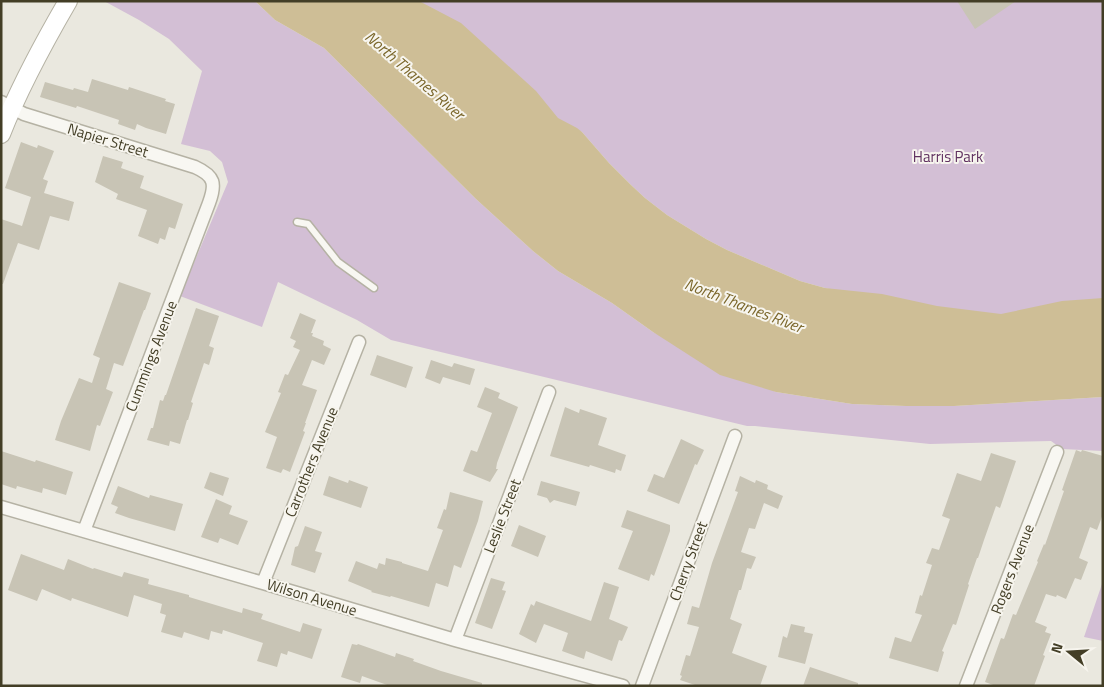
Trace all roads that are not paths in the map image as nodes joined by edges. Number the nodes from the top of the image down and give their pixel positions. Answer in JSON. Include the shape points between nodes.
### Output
{"nodes":[{"id":1,"x":68,"y":1,"type":"edge"},
{"id":2,"x":6,"y":105,"type":"edge"},
{"id":3,"x":1,"y":134,"type":"edge"},
{"id":4,"x":212,"y":181,"type":"joint"},
{"id":5,"x":297,"y":222,"type":"dead end"},
{"id":6,"x":374,"y":288,"type":"dead end"},
{"id":7,"x":358,"y":342,"type":"dead end"},
{"id":8,"x":549,"y":392,"type":"dead end"},
{"id":9,"x":735,"y":436,"type":"dead end"},
{"id":10,"x":1057,"y":452,"type":"dead end"},
{"id":11,"x":1,"y":507,"type":"edge"},
{"id":12,"x":84,"y":531,"type":"junction"},
{"id":13,"x":263,"y":583,"type":"junction"},
{"id":14,"x":455,"y":640,"type":"junction"},
{"id":15,"x":623,"y":686,"type":"edge"},
{"id":16,"x":642,"y":686,"type":"edge"},
{"id":17,"x":966,"y":686,"type":"edge"}],
"edges":[{"from":1,"to":2,"type":"street"},
{"from":2,"to":3,"type":"street"},
{"from":2,"to":4,"type":"street","name":"Napier Street","via":[[24,114],[195,167]]},
{"from":4,"to":12,"type":"street","name":"Cummings Avenue","via":[[209,203]]},
{"from":5,"to":6,"type":"lane","via":[[308,224],[338,262]]},
{"from":7,"to":13,"type":"street","name":"Carrothers Avenue"},
{"from":8,"to":14,"type":"street","name":"Leslie Street"},
{"from":9,"to":16,"type":"street","name":"Cherry Street"},
{"from":10,"to":17,"type":"street","name":"Rogers Avenue"},
{"from":11,"to":12,"type":"street","name":"Wilson Avenue"},
{"from":12,"to":13,"type":"street","name":"Wilson Avenue"},
{"from":13,"to":14,"type":"street","name":"Wilson Avenue"},
{"from":14,"to":15,"type":"street","name":"Wilson Avenue"}]}
